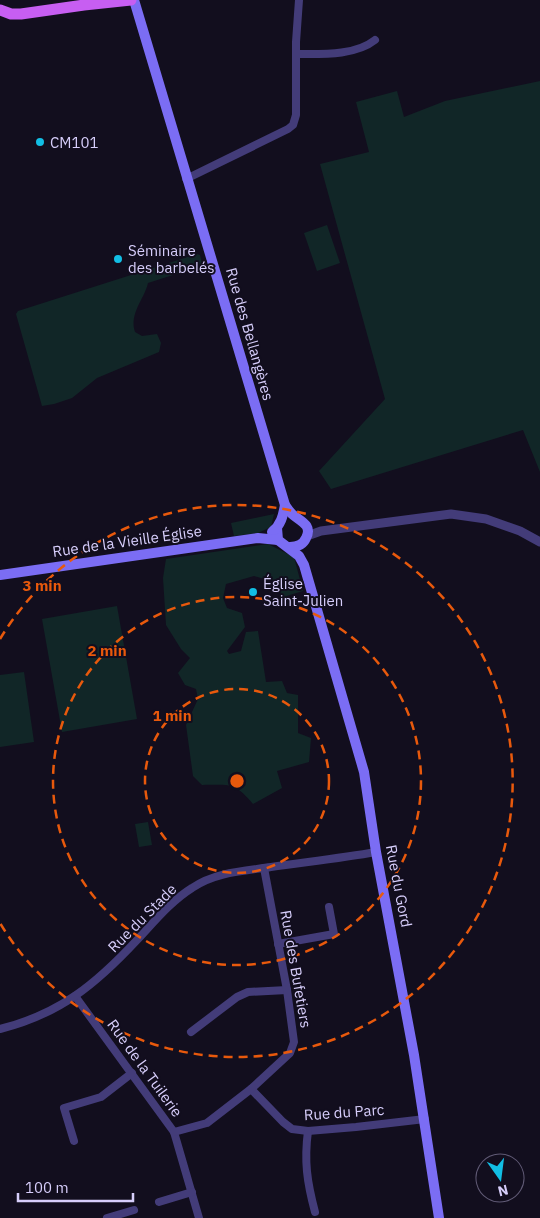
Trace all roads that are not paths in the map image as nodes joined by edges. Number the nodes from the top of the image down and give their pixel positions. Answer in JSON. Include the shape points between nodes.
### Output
{"nodes":[{"id":1,"x":132,"y":0,"type":"edge"},
{"id":2,"x":299,"y":0,"type":"edge"},
{"id":3,"x":89,"y":2,"type":"edge"},
{"id":4,"x":0,"y":10,"type":"edge"},
{"id":5,"x":375,"y":40,"type":"dead end"},
{"id":6,"x":296,"y":54,"type":"junction"},
{"id":7,"x":186,"y":179,"type":"junction"},
{"id":8,"x":285,"y":505,"type":"junction"},
{"id":9,"x":295,"y":516,"type":"junction"},
{"id":10,"x":279,"y":524,"type":"junction"},
{"id":11,"x":306,"y":524,"type":"junction"},
{"id":12,"x":321,"y":531,"type":"junction"},
{"id":13,"x":258,"y":538,"type":"junction"},
{"id":14,"x":278,"y":540,"type":"junction"},
{"id":15,"x":305,"y":540,"type":"junction"},
{"id":16,"x":540,"y":542,"type":"edge"},
{"id":17,"x":290,"y":547,"type":"junction"},
{"id":18,"x":304,"y":565,"type":"junction"},
{"id":19,"x":0,"y":575,"type":"edge"},
{"id":20,"x":376,"y":852,"type":"junction"},
{"id":21,"x":264,"y":868,"type":"junction"},
{"id":22,"x":329,"y":906,"type":"dead end"},
{"id":23,"x":278,"y":944,"type":"junction"},
{"id":24,"x":287,"y":990,"type":"junction"},
{"id":25,"x":75,"y":996,"type":"junction"},
{"id":26,"x":0,"y":1029,"type":"edge"},
{"id":27,"x":192,"y":1032,"type":"dead end"},
{"id":28,"x":132,"y":1073,"type":"junction"},
{"id":29,"x":251,"y":1089,"type":"junction"},
{"id":30,"x":425,"y":1119,"type":"junction"},
{"id":31,"x":308,"y":1130,"type":"junction"},
{"id":32,"x":174,"y":1132,"type":"junction"},
{"id":33,"x":74,"y":1141,"type":"dead end"},
{"id":34,"x":192,"y":1192,"type":"junction"},
{"id":35,"x":159,"y":1202,"type":"dead end"},
{"id":36,"x":134,"y":1210,"type":"dead end"},
{"id":37,"x":315,"y":1212,"type":"dead end"},
{"id":38,"x":107,"y":1218,"type":"edge"},
{"id":39,"x":199,"y":1218,"type":"edge"},
{"id":40,"x":439,"y":1218,"type":"edge"}],
"edges":[{"from":1,"to":3,"type":"main road"},
{"from":1,"to":7,"type":"main road","name":"Rue des Bellangères"},
{"from":2,"to":6,"type":"street"},
{"from":3,"to":4,"type":"main road","via":[[21,14]]},
{"from":5,"to":6,"type":"street","via":[[351,50]]},
{"from":6,"to":7,"type":"street","via":[[296,115],[292,125]]},
{"from":7,"to":8,"type":"main road","name":"Rue des Bellangères"},
{"from":8,"to":9,"type":"main road"},
{"from":8,"to":10,"type":"main road"},
{"from":9,"to":10,"type":"main road","via":[[286,517]]},
{"from":9,"to":11,"type":"main road"},
{"from":10,"to":13,"type":"main road"},
{"from":10,"to":14,"type":"main road"},
{"from":11,"to":12,"type":"street"},
{"from":11,"to":15,"type":"main road"},
{"from":12,"to":15,"type":"street"},
{"from":12,"to":16,"type":"street","via":[[451,514],[486,519]]},
{"from":13,"to":14,"type":"main road"},
{"from":13,"to":19,"type":"main road","name":"Rue de la Vieille Église"},
{"from":14,"to":17,"type":"main road"},
{"from":15,"to":17,"type":"main road"},
{"from":15,"to":18,"type":"main road"},
{"from":17,"to":18,"type":"main road"},
{"from":18,"to":20,"type":"main road","name":"Rue du Gord","via":[[364,772]]},
{"from":20,"to":21,"type":"street","name":"Rue du Stade"},
{"from":20,"to":30,"type":"main road","name":"Rue du Gord"},
{"from":21,"to":23,"type":"street","name":"Rue des Bufetiers"},
{"from":21,"to":25,"type":"street","name":"Rue du Stade","via":[[214,877],[192,887],[175,900],[114,966]]},
{"from":22,"to":23,"type":"street","via":[[334,934]]},
{"from":23,"to":24,"type":"street","name":"Rue des Bufetiers"},
{"from":24,"to":27,"type":"street","via":[[248,992]]},
{"from":24,"to":29,"type":"street","name":"Rue des Bufetiers","via":[[294,1042],[290,1053]]},
{"from":25,"to":26,"type":"street","name":"Rue du Stade","via":[[25,1022]]},
{"from":25,"to":28,"type":"street","name":"Rue de la Tuilerie"},
{"from":28,"to":32,"type":"street","name":"Rue de la Tuilerie"},
{"from":28,"to":33,"type":"street","via":[[101,1097],[64,1108]]},
{"from":29,"to":31,"type":"street","name":"Rue du Parc","via":[[292,1130]]},
{"from":29,"to":32,"type":"street","name":"Rue des Bufetiers","via":[[207,1123]]},
{"from":30,"to":31,"type":"street","name":"Rue du Parc","via":[[356,1128]]},
{"from":30,"to":40,"type":"main road","name":"Rue du Gord"},
{"from":31,"to":37,"type":"street","via":[[305,1156]]},
{"from":32,"to":34,"type":"street","name":"Rue de la Tuilerie"},
{"from":34,"to":35,"type":"street"},
{"from":34,"to":39,"type":"street","name":"Rue de la Tuilerie"},
{"from":36,"to":38,"type":"street"}]}
